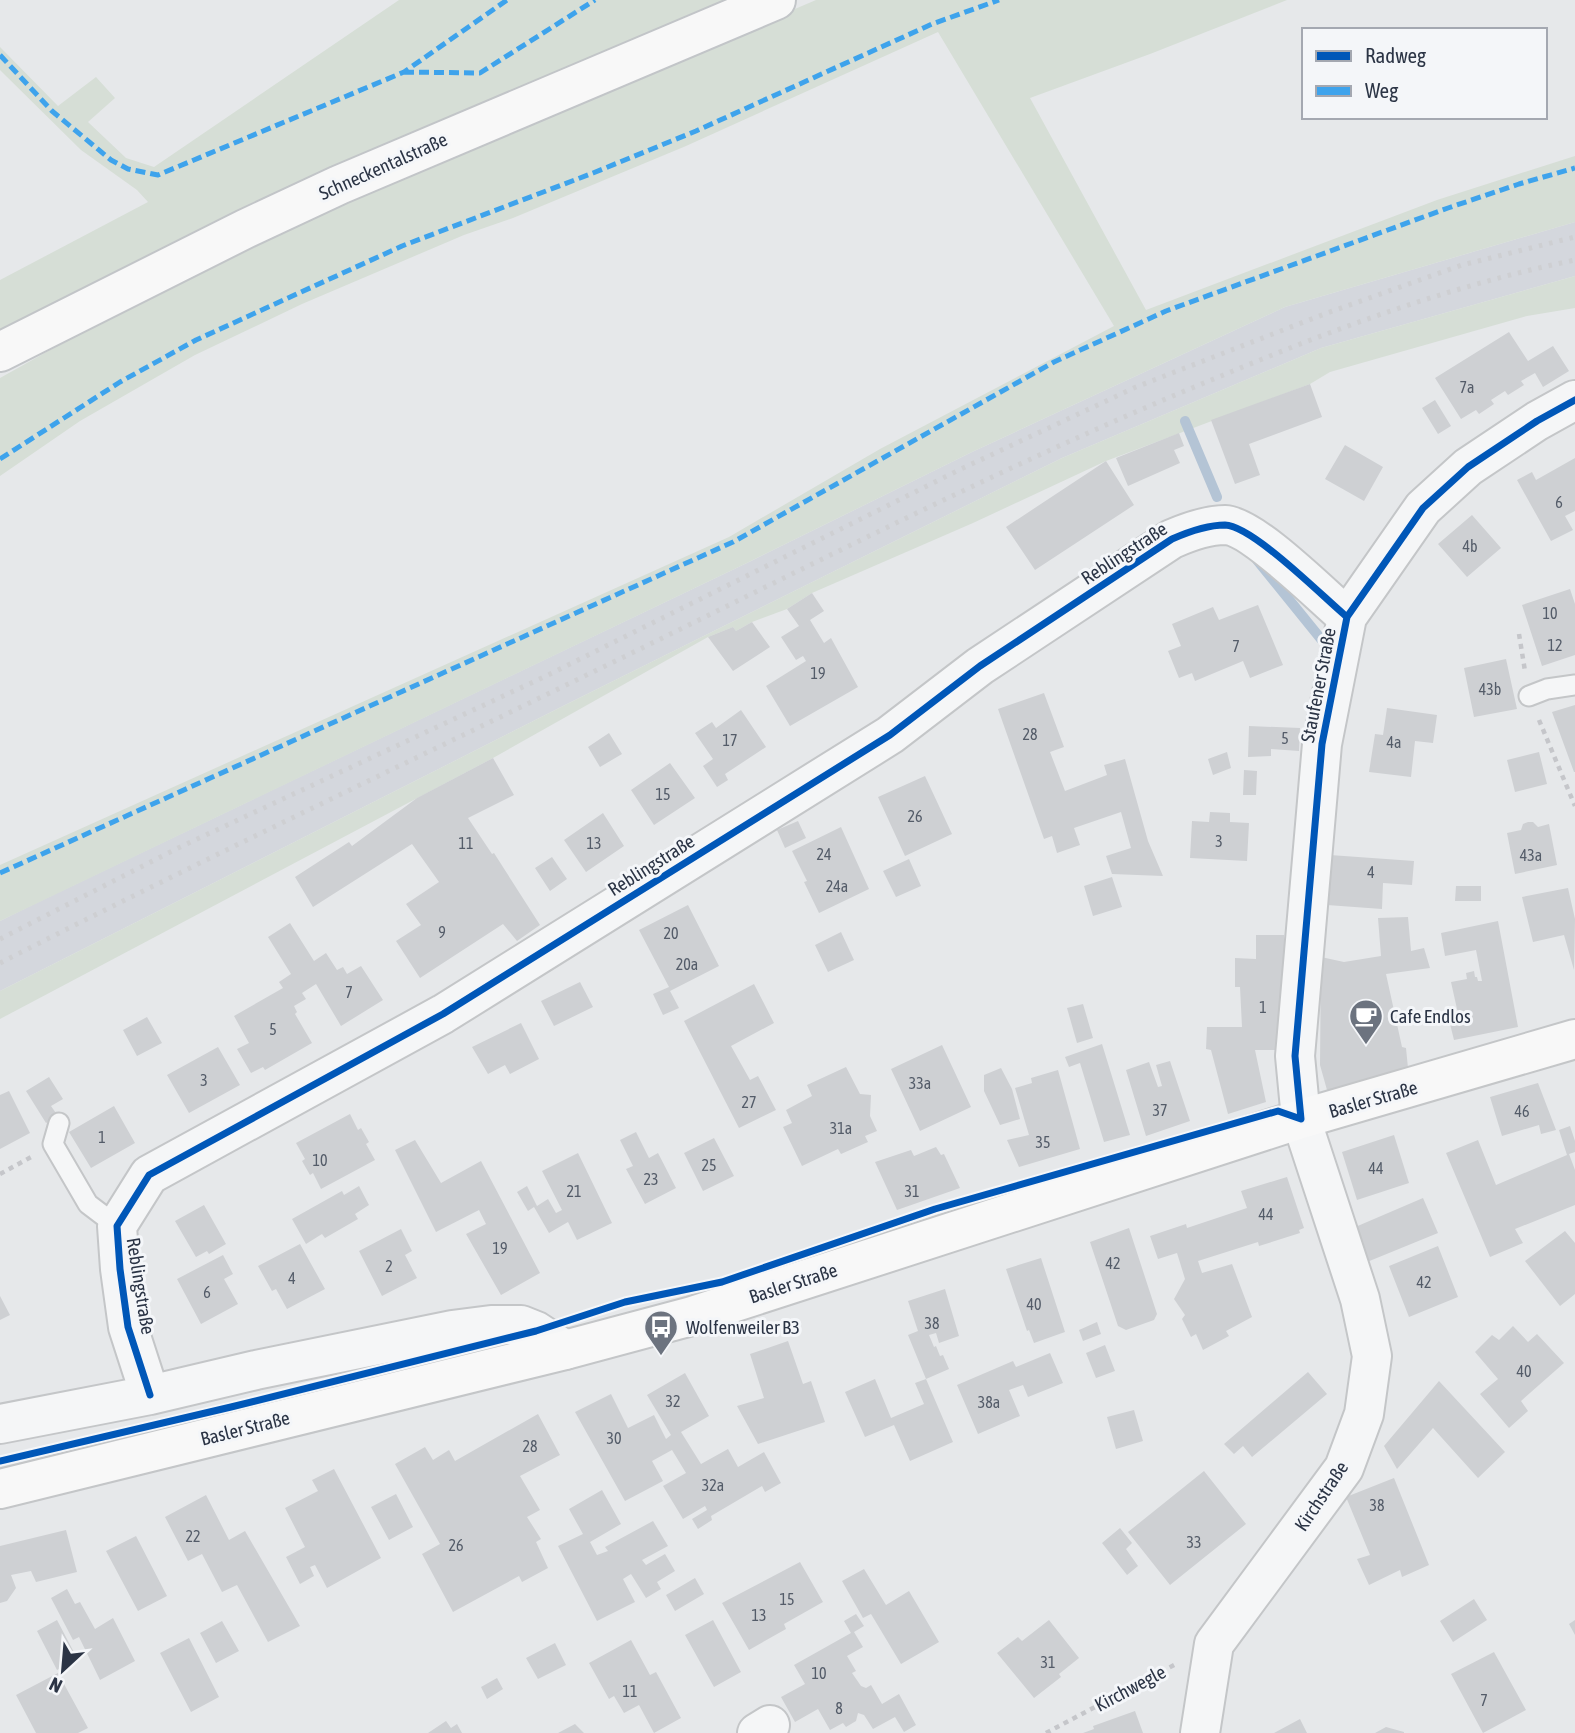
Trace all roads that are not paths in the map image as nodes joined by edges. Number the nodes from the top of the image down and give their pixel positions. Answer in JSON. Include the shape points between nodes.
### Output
{"nodes":[{"id":1,"x":776,"y":0,"type":"edge"},
{"id":2,"x":0,"y":352,"type":"edge"},
{"id":3,"x":1575,"y":400,"type":"edge"},
{"id":4,"x":1347,"y":617,"type":"junction"},
{"id":5,"x":1575,"y":685,"type":"edge"},
{"id":6,"x":1530,"y":696,"type":"dead end"},
{"id":7,"x":1575,"y":1039,"type":"edge"},
{"id":8,"x":1301,"y":1119,"type":"junction"},
{"id":9,"x":59,"y":1123,"type":"dead end"},
{"id":10,"x":117,"y":1226,"type":"junction"},
{"id":11,"x":565,"y":1350,"type":"junction"},
{"id":12,"x":150,"y":1395,"type":"junction"},
{"id":13,"x":0,"y":1424,"type":"edge"},
{"id":14,"x":0,"y":1489,"type":"edge"},
{"id":15,"x":1200,"y":1733,"type":"edge"}],
"edges":[{"from":1,"to":2,"type":"main road","name":"Schneckentalstraße","via":[[339,185]]},
{"from":3,"to":4,"type":"street","name":"Staufener Straße","via":[[1468,467],[1423,508]]},
{"from":4,"to":8,"type":"street","name":"Staufener Straße","via":[[1322,744],[1295,1056]]},
{"from":4,"to":10,"type":"street","name":"Reblingstraße","via":[[1253,536],[1227,525],[1193,530],[1172,539],[980,666],[890,735],[443,1014],[149,1175]]},
{"from":5,"to":6,"type":"lane"},
{"from":7,"to":8,"type":"main road","name":"Basler Straße"},
{"from":8,"to":11,"type":"main road","name":"Basler Straße","via":[[692,1316]]},
{"from":8,"to":15,"type":"street","name":"Kirchstraße","via":[[1360,1299],[1372,1356],[1364,1414],[1344,1468],[1214,1644]]},
{"from":9,"to":10,"type":"lane","via":[[53,1144],[88,1203]]},
{"from":10,"to":12,"type":"street","name":"Reblingstraße","via":[[128,1327]]},
{"from":11,"to":12,"type":"street","via":[[521,1325],[491,1325]]},
{"from":11,"to":14,"type":"main road","name":"Basler Straße"},
{"from":12,"to":13,"type":"street"}]}
